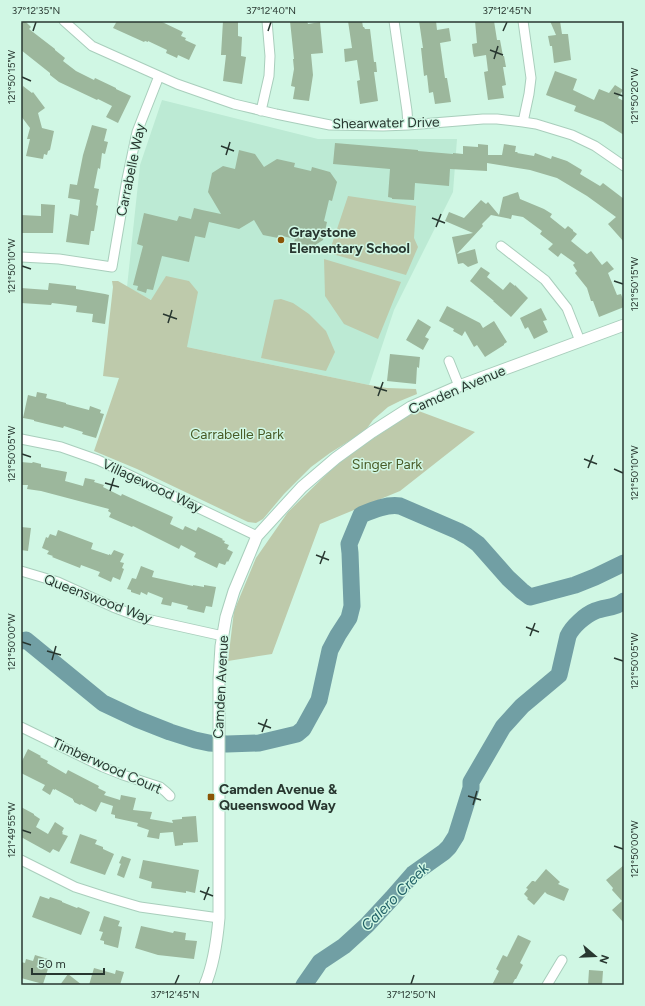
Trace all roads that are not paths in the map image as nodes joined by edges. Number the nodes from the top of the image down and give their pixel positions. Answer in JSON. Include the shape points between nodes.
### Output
{"nodes":[{"id":1,"x":64,"y":21,"type":"edge"},
{"id":2,"x":267,"y":21,"type":"edge"},
{"id":3,"x":394,"y":21,"type":"edge"},
{"id":4,"x":523,"y":21,"type":"edge"},
{"id":5,"x":160,"y":76,"type":"junction"},
{"id":6,"x":261,"y":111,"type":"junction"},
{"id":7,"x":523,"y":122,"type":"junction"},
{"id":8,"x":408,"y":125,"type":"junction"},
{"id":9,"x":624,"y":166,"type":"edge"},
{"id":10,"x":501,"y":246,"type":"dead end"},
{"id":11,"x":21,"y":256,"type":"edge"},
{"id":12,"x":624,"y":325,"type":"edge"},
{"id":13,"x":580,"y":341,"type":"junction"},
{"id":14,"x":449,"y":362,"type":"dead end"},
{"id":15,"x":459,"y":386,"type":"junction"},
{"id":16,"x":21,"y":439,"type":"edge"},
{"id":17,"x":257,"y":536,"type":"junction"},
{"id":18,"x":21,"y":571,"type":"edge"},
{"id":19,"x":223,"y":636,"type":"junction"},
{"id":20,"x":21,"y":727,"type":"edge"},
{"id":21,"x":170,"y":796,"type":"dead end"},
{"id":22,"x":21,"y":860,"type":"edge"},
{"id":23,"x":219,"y":918,"type":"junction"},
{"id":24,"x":562,"y":960,"type":"dead end"},
{"id":25,"x":205,"y":985,"type":"edge"},
{"id":26,"x":547,"y":985,"type":"edge"}],
"edges":[{"from":1,"to":5,"type":"street","name":"Shearwater Drive","via":[[92,46]]},
{"from":2,"to":6,"type":"street","via":[[269,76]]},
{"from":3,"to":8,"type":"street"},
{"from":4,"to":7,"type":"street","via":[[530,78]]},
{"from":5,"to":6,"type":"street","name":"Shearwater Drive","via":[[209,96]]},
{"from":5,"to":11,"type":"street","name":"Carrabelle Way","via":[[137,132],[112,267]]},
{"from":6,"to":8,"type":"street","name":"Shearwater Drive","via":[[330,125]]},
{"from":7,"to":8,"type":"street","name":"Shearwater Drive","via":[[484,118]]},
{"from":7,"to":9,"type":"street","name":"Shearwater Drive","via":[[572,135],[595,146]]},
{"from":10,"to":13,"type":"street","via":[[545,280],[567,308]]},
{"from":12,"to":13,"type":"street","name":"Camden Avenue"},
{"from":13,"to":15,"type":"street","name":"Camden Avenue"},
{"from":14,"to":15,"type":"street"},
{"from":15,"to":17,"type":"street","name":"Camden Avenue","via":[[411,407],[336,458],[302,487]]},
{"from":16,"to":17,"type":"street","name":"Villagewood Way","via":[[61,447],[98,460]]},
{"from":17,"to":19,"type":"street","name":"Camden Avenue","via":[[234,591]]},
{"from":18,"to":19,"type":"street","name":"Queenswood Way","via":[[58,582],[142,618]]},
{"from":19,"to":23,"type":"street","name":"Camden Avenue","via":[[219,679]]},
{"from":20,"to":21,"type":"street","name":"Timberwood Court","via":[[103,767],[160,787]]},
{"from":22,"to":23,"type":"street","via":[[74,887],[140,907]]},
{"from":23,"to":25,"type":"street","name":"Camden Avenue","via":[[216,946]]},
{"from":24,"to":26,"type":"street"}]}
